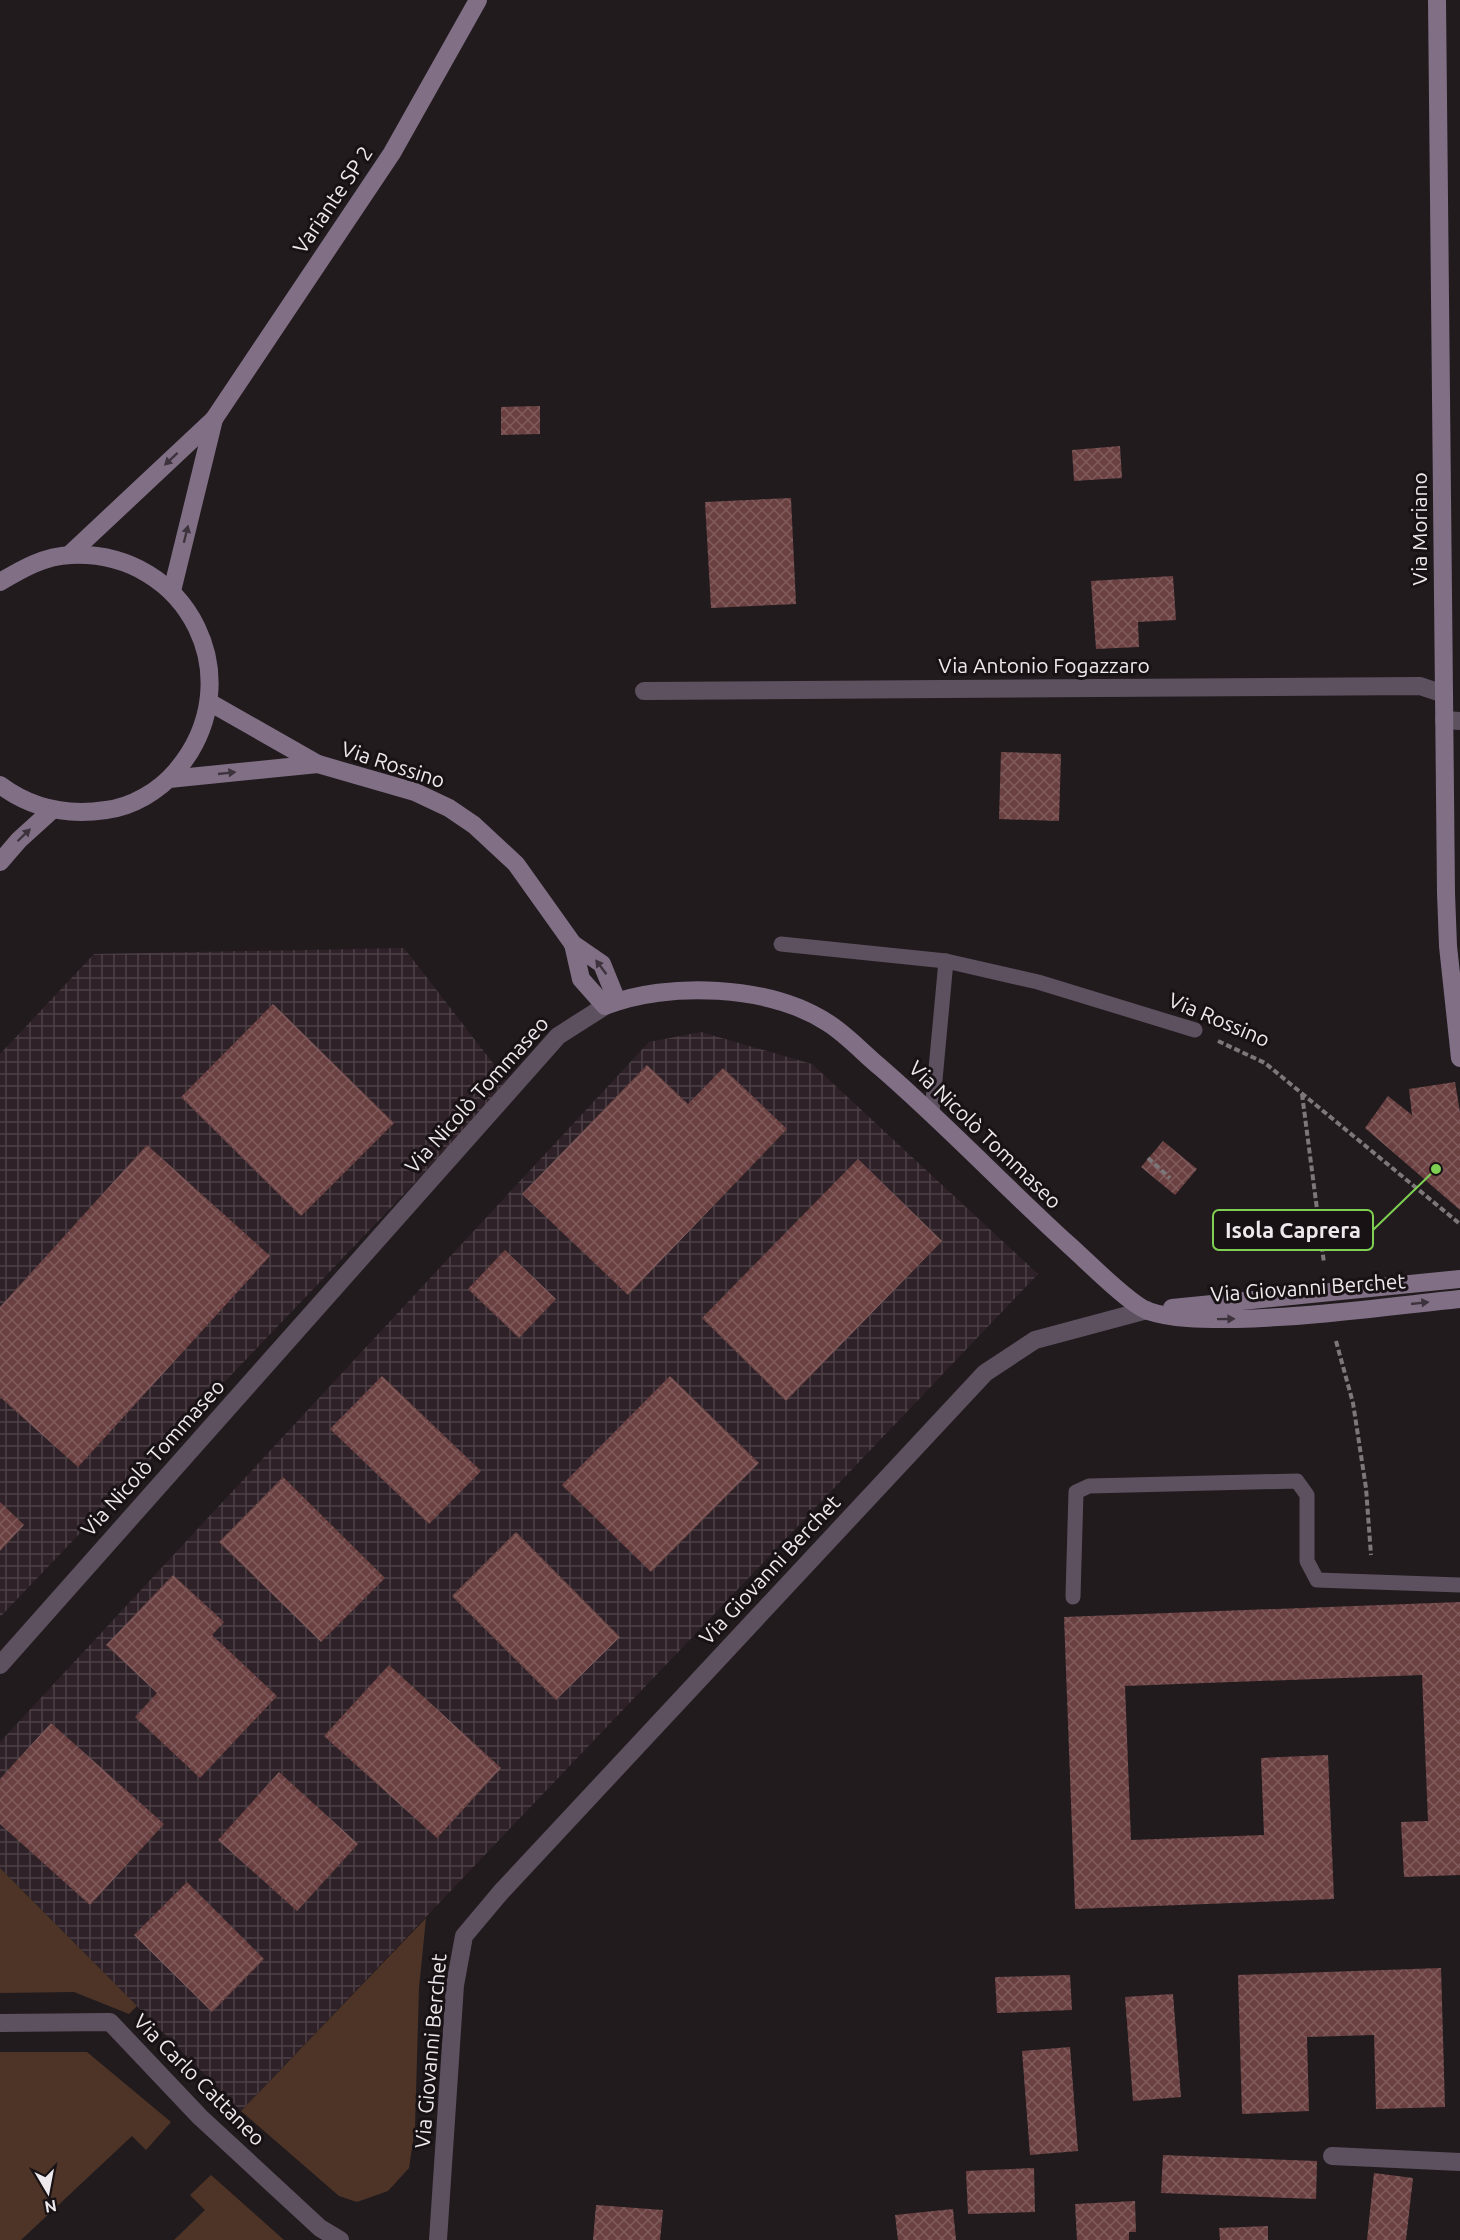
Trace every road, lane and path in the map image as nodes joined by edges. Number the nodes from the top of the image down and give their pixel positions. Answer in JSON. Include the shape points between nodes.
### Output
{"nodes":[{"id":1,"x":478,"y":0,"type":"edge"},
{"id":2,"x":1437,"y":0,"type":"edge"},
{"id":3,"x":214,"y":419,"type":"junction"},
{"id":4,"x":69,"y":555,"type":"junction"},
{"id":5,"x":0,"y":582,"type":"edge"},
{"id":6,"x":172,"y":591,"type":"junction"},
{"id":7,"x":644,"y":691,"type":"dead end"},
{"id":8,"x":1444,"y":694,"type":"junction"},
{"id":9,"x":209,"y":702,"type":"junction"},
{"id":10,"x":1452,"y":720,"type":"edge"},
{"id":11,"x":318,"y":764,"type":"junction"},
{"id":12,"x":169,"y":779,"type":"junction"},
{"id":13,"x":0,"y":785,"type":"edge"},
{"id":14,"x":51,"y":811,"type":"junction"},
{"id":15,"x":0,"y":862,"type":"edge"},
{"id":16,"x":573,"y":944,"type":"junction"},
{"id":17,"x":781,"y":944,"type":"dead end"},
{"id":18,"x":946,"y":961,"type":"junction"},
{"id":19,"x":611,"y":1003,"type":"junction"},
{"id":20,"x":1195,"y":1030,"type":"joint"},
{"id":21,"x":1460,"y":1058,"type":"edge"},
{"id":22,"x":932,"y":1112,"type":"junction"},
{"id":23,"x":1148,"y":1158,"type":"dead end"},
{"id":24,"x":1170,"y":1178,"type":"dead end"},
{"id":25,"x":1460,"y":1224,"type":"edge"},
{"id":26,"x":1460,"y":1279,"type":"edge"},
{"id":27,"x":1460,"y":1299,"type":"edge"},
{"id":28,"x":1147,"y":1310,"type":"junction"},
{"id":29,"x":1460,"y":1585,"type":"edge"},
{"id":30,"x":1073,"y":1597,"type":"dead end"},
{"id":31,"x":0,"y":1665,"type":"edge"},
{"id":32,"x":0,"y":2023,"type":"edge"},
{"id":33,"x":1332,"y":2156,"type":"dead end"},
{"id":34,"x":1460,"y":2162,"type":"edge"},
{"id":35,"x":340,"y":2240,"type":"edge"},
{"id":36,"x":438,"y":2240,"type":"edge"}],
"edges":[{"from":1,"to":3,"type":"street","name":"Variante SP 2","via":[[392,153]]},
{"from":2,"to":8,"type":"street","name":"Via Moriano"},
{"from":3,"to":4,"type":"street","name":"Variante SP 2","one_way":true},
{"from":6,"to":3,"type":"street","name":"Variante SP 2","one_way":true},
{"from":4,"to":5,"type":"street","via":[[32,563]]},
{"from":4,"to":6,"type":"street","via":[[107,556],[133,566]]},
{"from":6,"to":9,"type":"street","via":[[191,615],[204,642],[210,672]]},
{"from":7,"to":8,"type":"street","name":"Via Antonio Fogazzaro","via":[[1420,686]]},
{"from":8,"to":10,"type":"street","name":"Via Moriano"},
{"from":9,"to":11,"type":"street","name":"Via Rossino"},
{"from":9,"to":12,"type":"street","via":[[188,757]]},
{"from":10,"to":21,"type":"street","name":"Via Moriano","via":[[1448,946]]},
{"from":12,"to":11,"type":"street","name":"Via Rossino","one_way":true},
{"from":11,"to":16,"type":"street","name":"Via Rossino","via":[[415,792],[474,825],[516,864]]},
{"from":12,"to":14,"type":"street","via":[[144,798],[114,809],[82,814]]},
{"from":13,"to":14,"type":"street","via":[[17,798]]},
{"from":15,"to":14,"type":"street","one_way":true},
{"from":16,"to":19,"type":"street","name":"Via Rossino","via":[[580,979]]},
{"from":19,"to":16,"type":"street","name":"Via Rossino","one_way":true,"via":[[602,964]]},
{"from":17,"to":18,"type":"lane","name":"Via Rossino"},
{"from":18,"to":20,"type":"lane","name":"Via Rossino","via":[[1038,982]]},
{"from":18,"to":22,"type":"lane"},
{"from":19,"to":22,"type":"street","name":"Via Nicolò Tommaseo","via":[[699,990],[774,1000],[828,1023]]},
{"from":19,"to":31,"type":"street","name":"Via Nicolò Tommaseo","via":[[558,1036]]},
{"from":20,"to":25,"type":"path","name":"Via Rossino","via":[[1265,1063]]},
{"from":22,"to":28,"type":"street","name":"Via Nicolò Tommaseo","via":[[1050,1228]]},
{"from":23,"to":24,"type":"path"},
{"from":26,"to":28,"type":"street"},
{"from":28,"to":27,"type":"street","name":"Via Giovanni Berchet","one_way":true,"via":[[1186,1318],[1270,1318]]},
{"from":28,"to":36,"type":"street","name":"Via Giovanni Berchet","via":[[1035,1340],[984,1373],[464,1936],[455,1985]]},
{"from":29,"to":30,"type":"lane","via":[[1317,1580],[1307,1561],[1306,1495],[1297,1481],[1089,1486],[1076,1492]]},
{"from":32,"to":35,"type":"street","name":"Via Carlo Cattaneo","via":[[110,2022],[200,2117],[320,2228]]},
{"from":33,"to":34,"type":"street"}]}
